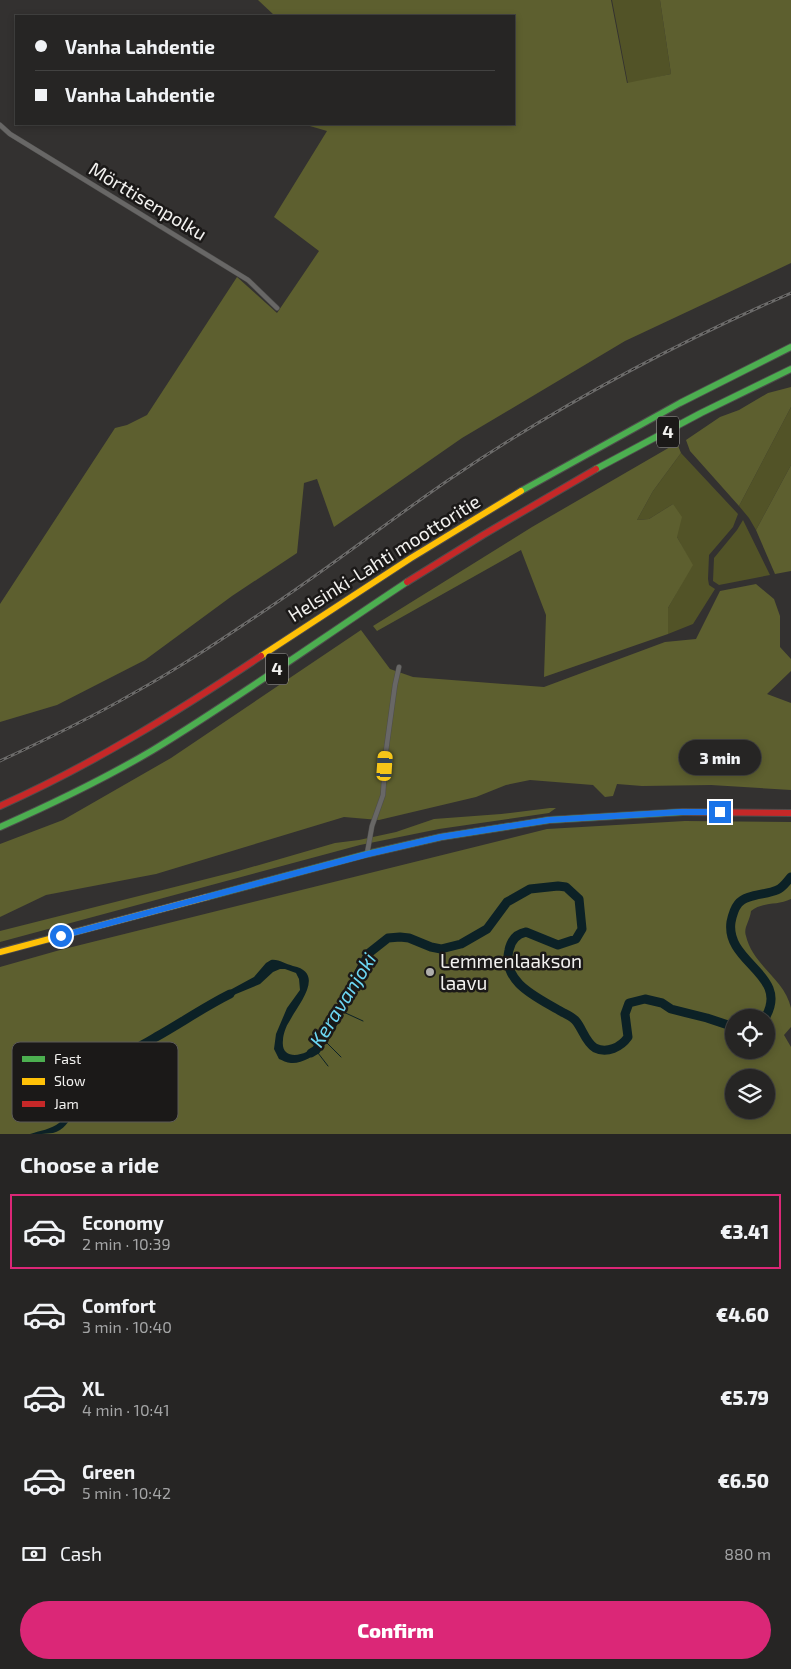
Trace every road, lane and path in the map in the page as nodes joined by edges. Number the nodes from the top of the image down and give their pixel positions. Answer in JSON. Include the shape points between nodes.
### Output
{"nodes":[{"id":1,"x":0,"y":125,"type":"edge"},
{"id":2,"x":277,"y":308,"type":"dead end"},
{"id":3,"x":791,"y":347,"type":"edge"},
{"id":4,"x":791,"y":369,"type":"edge"},
{"id":5,"x":399,"y":666,"type":"dead end"},
{"id":6,"x":0,"y":806,"type":"edge"},
{"id":7,"x":791,"y":813,"type":"edge"},
{"id":8,"x":0,"y":827,"type":"edge"},
{"id":9,"x":368,"y":854,"type":"junction"},
{"id":10,"x":0,"y":952,"type":"edge"}],
"edges":[{"from":1,"to":2,"type":"street","name":"Mörttisenpolku","via":[[248,280]]},
{"from":3,"to":6,"type":"main road","name":"Helsinki-Lahti moottoritie","number":"4","via":[[632,427],[537,481],[416,554],[139,734],[79,768]]},
{"from":4,"to":8,"type":"main road","name":"Helsinki-Lahti moottoritie","number":"4","via":[[738,394],[547,498],[435,565],[150,751]]},
{"from":5,"to":9,"type":"street","via":[[383,795],[372,826]]},
{"from":7,"to":9,"type":"main road","via":[[680,812],[549,820],[441,837]]},
{"from":9,"to":10,"type":"main road"}]}
